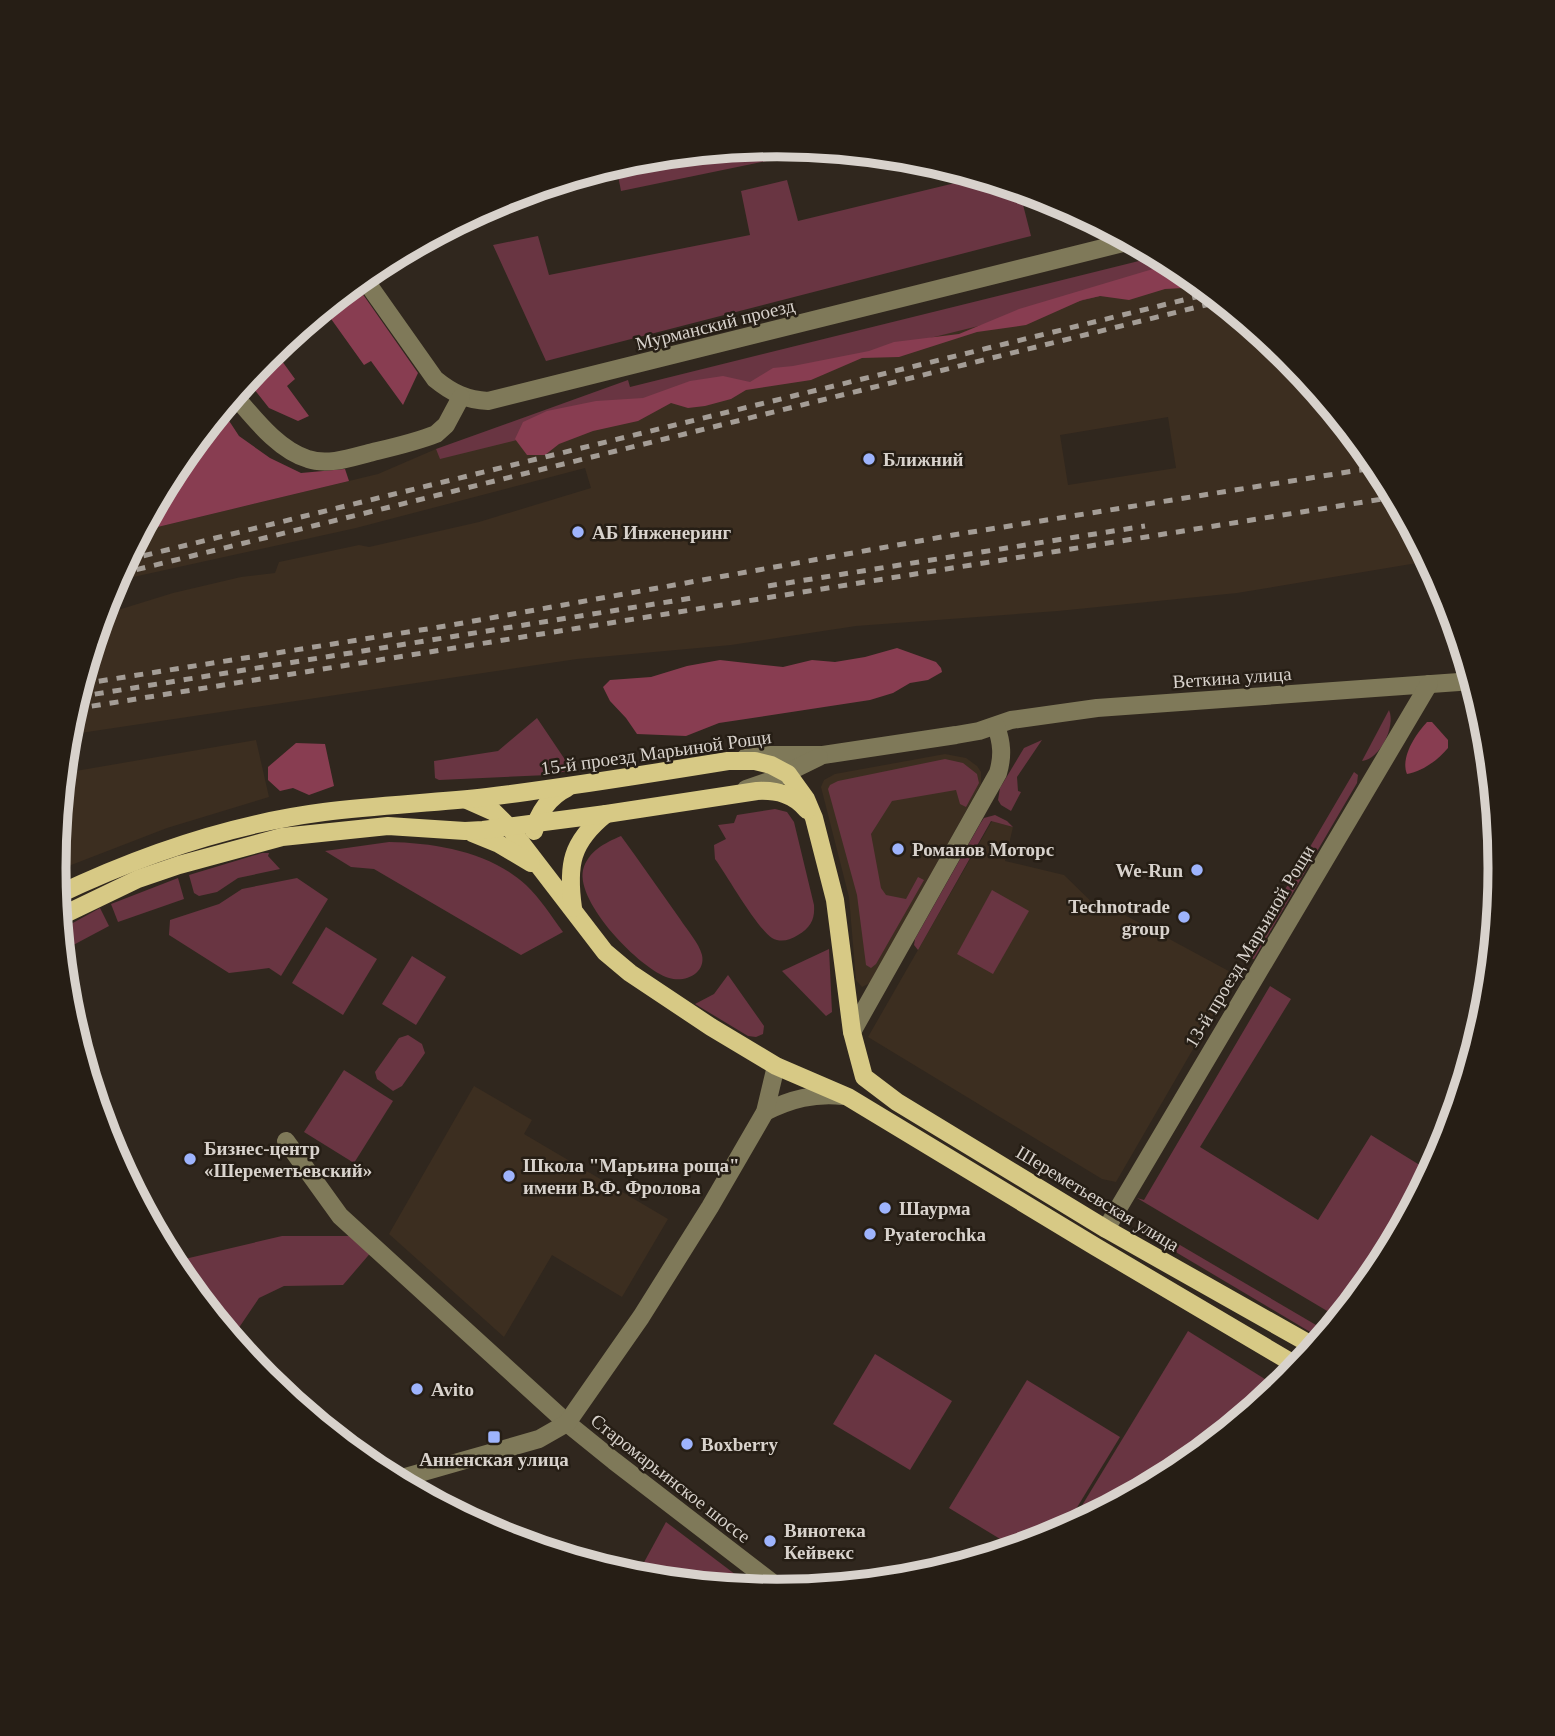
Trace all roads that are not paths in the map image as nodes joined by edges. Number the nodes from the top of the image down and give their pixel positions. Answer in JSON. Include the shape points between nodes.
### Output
{"nodes":[{"id":1,"x":1118,"y":244,"type":"edge"},
{"id":2,"x":369,"y":286,"type":"edge"},
{"id":3,"x":461,"y":397,"type":"junction"},
{"id":4,"x":240,"y":402,"type":"edge"},
{"id":5,"x":1463,"y":682,"type":"edge"},
{"id":6,"x":1429,"y":684,"type":"junction"},
{"id":7,"x":996,"y":726,"type":"junction"},
{"id":8,"x":822,"y":755,"type":"junction"},
{"id":9,"x":728,"y":761,"type":"junction"},
{"id":10,"x":786,"y":774,"type":"junction"},
{"id":11,"x":571,"y":787,"type":"junction"},
{"id":12,"x":732,"y":793,"type":"junction"},
{"id":13,"x":465,"y":799,"type":"junction"},
{"id":14,"x":606,"y":814,"type":"junction"},
{"id":15,"x":814,"y":818,"type":"junction"},
{"id":16,"x":536,"y":822,"type":"junction"},
{"id":17,"x":509,"y":827,"type":"junction"},
{"id":18,"x":465,"y":831,"type":"junction"},
{"id":19,"x":542,"y":871,"type":"junction"},
{"id":20,"x":67,"y":890,"type":"edge"},
{"id":21,"x":573,"y":908,"type":"junction"},
{"id":22,"x":68,"y":913,"type":"edge"},
{"id":23,"x":852,"y":1032,"type":"junction"},
{"id":24,"x":776,"y":1066,"type":"junction"},
{"id":25,"x":848,"y":1097,"type":"junction"},
{"id":26,"x":765,"y":1112,"type":"junction"},
{"id":27,"x":286,"y":1141,"type":"dead end"},
{"id":28,"x":1106,"y":1229,"type":"junction"},
{"id":29,"x":1307,"y":1342,"type":"edge"},
{"id":30,"x":1289,"y":1361,"type":"edge"},
{"id":31,"x":568,"y":1423,"type":"junction"},
{"id":32,"x":409,"y":1476,"type":"edge"},
{"id":33,"x":767,"y":1579,"type":"edge"}],
"edges":[{"from":1,"to":3,"type":"street","name":"Мурманский проезд","via":[[508,398],[481,401]]},
{"from":2,"to":3,"type":"street","via":[[430,374]]},
{"from":3,"to":4,"type":"street","via":[[436,434],[326,461],[292,452]]},
{"from":5,"to":6,"type":"street","name":"Веткина улица"},
{"from":6,"to":7,"type":"street","name":"Веткина улица","via":[[1097,708]]},
{"from":6,"to":28,"type":"street","name":"13-й проезд Марьиной Рощи"},
{"from":7,"to":8,"type":"street","name":"Веткина улица"},
{"from":7,"to":23,"type":"street","via":[[1002,749],[998,773]]},
{"from":8,"to":9,"type":"street","name":"15-й проезд Марьиной Рощи"},
{"from":8,"to":10,"type":"street"},
{"from":9,"to":10,"type":"main road","via":[[755,761]]},
{"from":9,"to":11,"type":"main road","name":"15-й проезд Марьиной Рощи"},
{"from":10,"to":12,"type":"street"},
{"from":10,"to":15,"type":"main road"},
{"from":11,"to":13,"type":"main road","name":"15-й проезд Марьиной Рощи"},
{"from":11,"to":16,"type":"main road","via":[[551,800]]},
{"from":12,"to":14,"type":"main road"},
{"from":12,"to":15,"type":"main road","via":[[784,793]]},
{"from":13,"to":17,"type":"main road","via":[[494,812]]},
{"from":13,"to":20,"type":"main road","name":"15-й проезд Марьиной Рощи","via":[[275,820],[132,861]]},
{"from":14,"to":16,"type":"main road"},
{"from":14,"to":21,"type":"main road","via":[[574,851],[570,868]]},
{"from":15,"to":23,"type":"main road","via":[[836,906]]},
{"from":16,"to":17,"type":"main road"},
{"from":16,"to":19,"type":"main road","via":[[535,853]]},
{"from":17,"to":18,"type":"main road"},
{"from":17,"to":19,"type":"main road"},
{"from":18,"to":19,"type":"main road","via":[[506,847]]},
{"from":18,"to":22,"type":"main road","via":[[388,826],[282,837],[138,879]]},
{"from":19,"to":21,"type":"main road"},
{"from":21,"to":24,"type":"main road","via":[[617,963],[681,1009]]},
{"from":23,"to":28,"type":"main road","name":"Шереметьевская улица","via":[[864,1077],[897,1102]]},
{"from":24,"to":25,"type":"main road"},
{"from":24,"to":26,"type":"street"},
{"from":25,"to":26,"type":"street","via":[[810,1096]]},
{"from":25,"to":30,"type":"main road"},
{"from":26,"to":31,"type":"street","via":[[710,1207]]},
{"from":27,"to":31,"type":"street","name":"Старомарьинское шоссе","via":[[340,1216]]},
{"from":28,"to":29,"type":"main road","name":"Шереметьевская улица"},
{"from":31,"to":32,"type":"street","via":[[539,1439]]},
{"from":31,"to":33,"type":"street","name":"Старомарьинское шоссе"}]}
